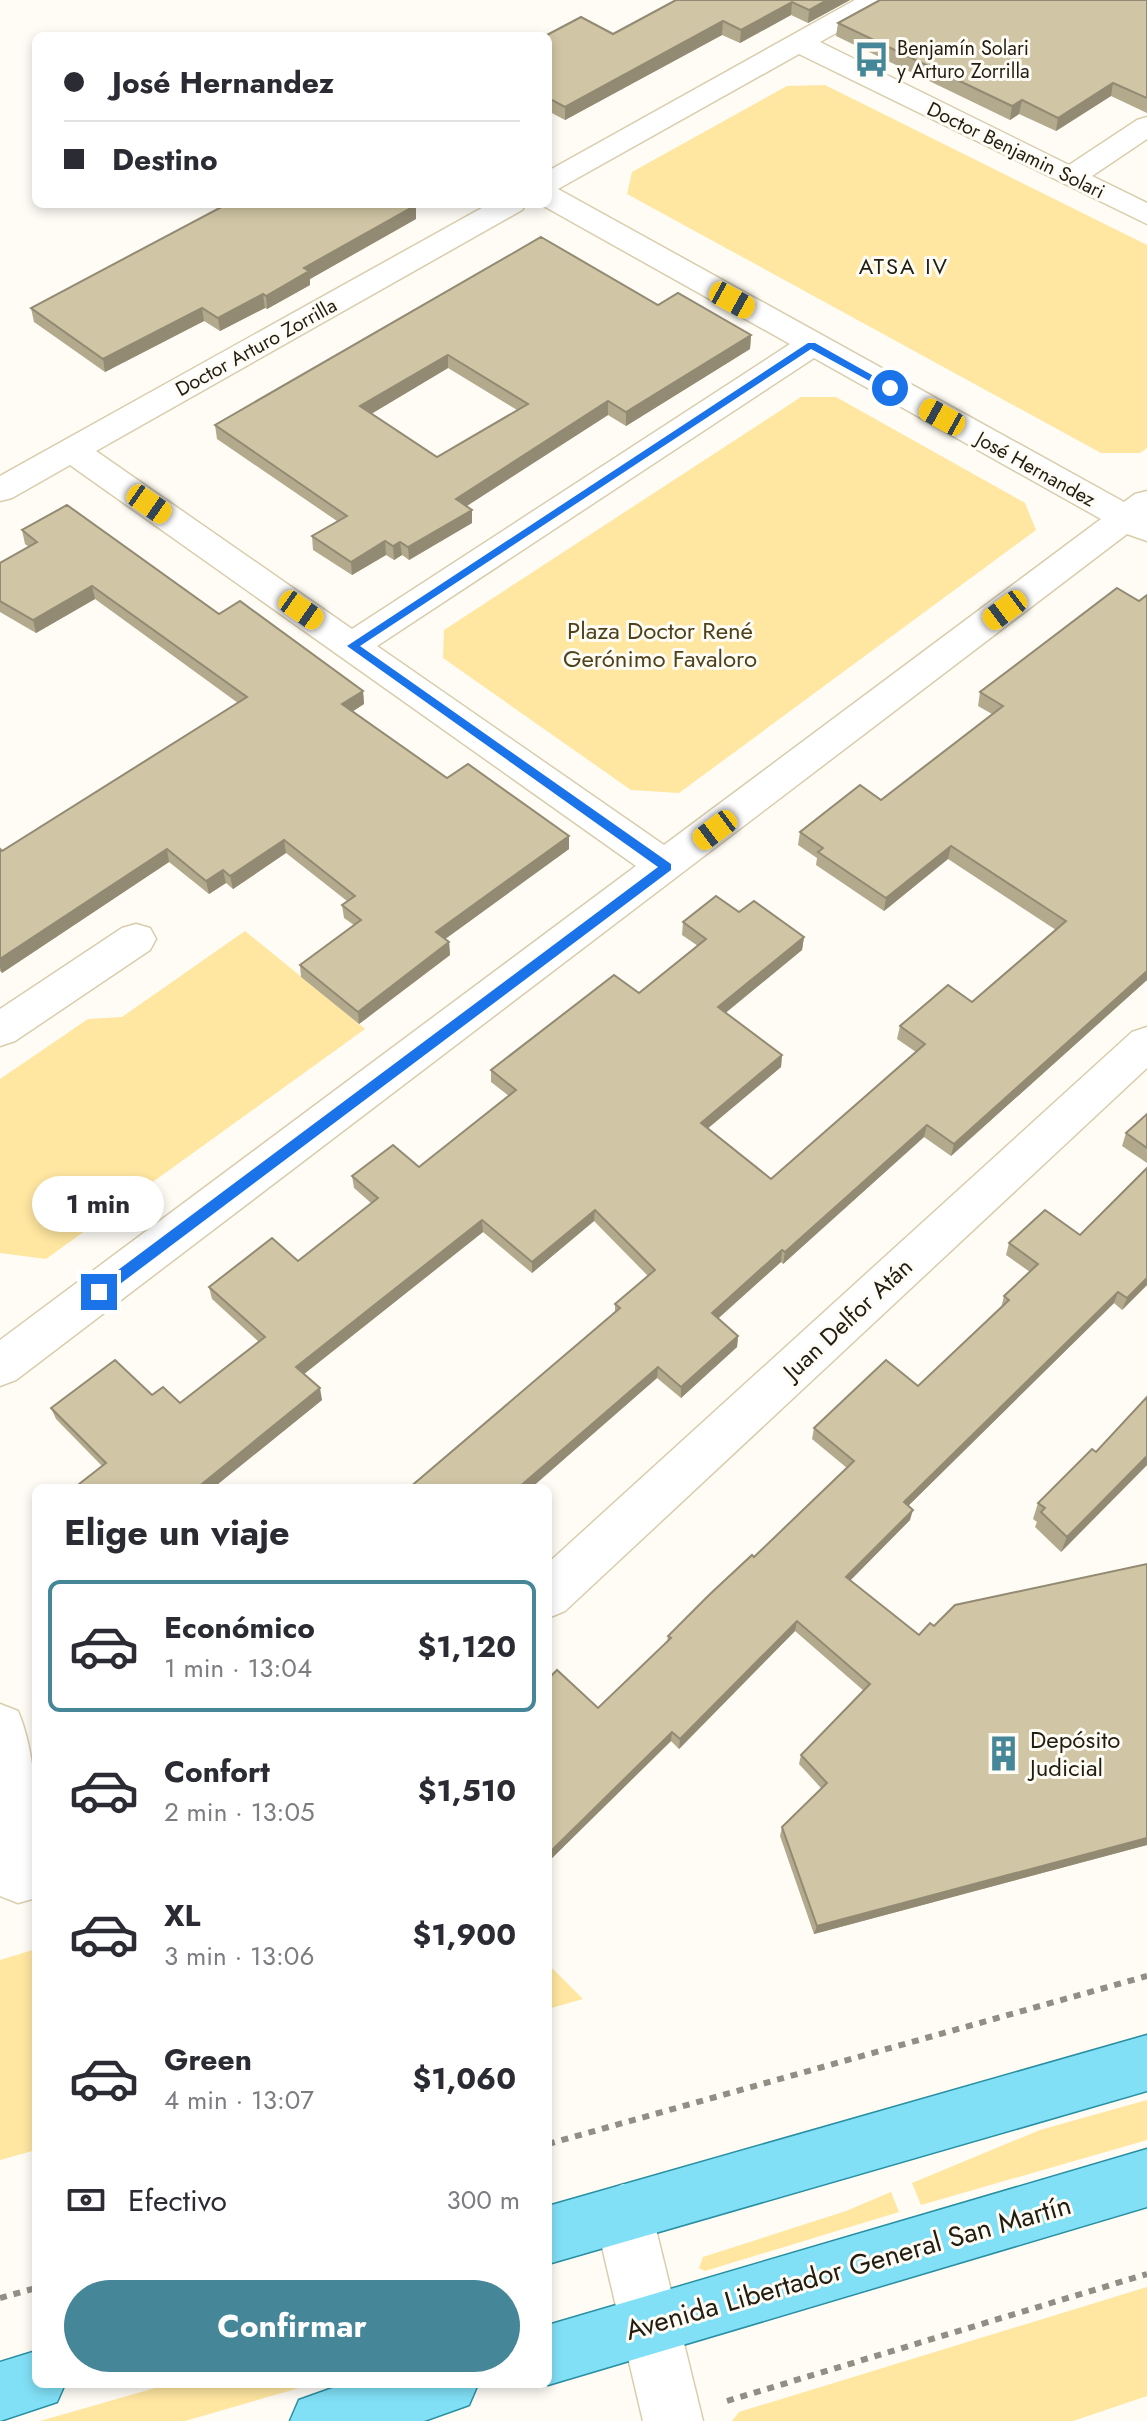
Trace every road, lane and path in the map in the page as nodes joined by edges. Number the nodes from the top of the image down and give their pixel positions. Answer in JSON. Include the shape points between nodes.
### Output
{"nodes":[{"id":1,"x":875,"y":0,"type":"edge"},
{"id":2,"x":799,"y":43,"type":"junction"},
{"id":3,"x":1147,"y":126,"type":"edge"},
{"id":4,"x":1070,"y":177,"type":"junction"},
{"id":5,"x":552,"y":181,"type":"edge"},
{"id":6,"x":552,"y":198,"type":"edge"},
{"id":7,"x":504,"y":208,"type":"edge"},
{"id":8,"x":1147,"y":215,"type":"edge"},
{"id":9,"x":811,"y":345,"type":"junction"},
{"id":10,"x":72,"y":450,"type":"junction"},
{"id":11,"x":0,"y":490,"type":"edge"},
{"id":12,"x":1140,"y":517,"type":"edge"},
{"id":13,"x":352,"y":646,"type":"junction"},
{"id":14,"x":666,"y":867,"type":"junction"},
{"id":15,"x":136,"y":939,"type":"dead end"},
{"id":16,"x":0,"y":1030,"type":"edge"},
{"id":17,"x":1147,"y":1043,"type":"edge"},
{"id":18,"x":0,"y":1366,"type":"edge"},
{"id":19,"x":552,"y":1591,"type":"edge"},
{"id":20,"x":0,"y":1728,"type":"edge"},
{"id":21,"x":27,"y":1875,"type":"edge"},
{"id":22,"x":1147,"y":1976,"type":"edge"},
{"id":23,"x":1147,"y":2063,"type":"edge"},
{"id":24,"x":552,"y":2143,"type":"edge"},
{"id":25,"x":1147,"y":2178,"type":"edge"},
{"id":26,"x":623,"y":2213,"type":"junction"},
{"id":27,"x":552,"y":2234,"type":"edge"},
{"id":28,"x":1147,"y":2274,"type":"edge"},
{"id":29,"x":32,"y":2289,"type":"edge"},
{"id":30,"x":0,"y":2298,"type":"edge"},
{"id":31,"x":650,"y":2326,"type":"junction"},
{"id":32,"x":552,"y":2354,"type":"edge"},
{"id":33,"x":32,"y":2382,"type":"edge"},
{"id":34,"x":434,"y":2388,"type":"edge"},
{"id":35,"x":0,"y":2392,"type":"edge"},
{"id":36,"x":672,"y":2419,"type":"edge"},
{"id":37,"x":320,"y":2421,"type":"edge"}],
"edges":[{"from":1,"to":2,"type":"street"},
{"from":2,"to":4,"type":"street","name":"Doctor Benjamin Solari"},
{"from":2,"to":5,"type":"street"},
{"from":3,"to":4,"type":"street"},
{"from":4,"to":8,"type":"street","name":"Doctor Benjamin Solari"},
{"from":6,"to":9,"type":"street","name":"José Hernandez"},
{"from":7,"to":10,"type":"street","name":"Doctor Arturo Zorrilla"},
{"from":9,"to":12,"type":"street","name":"José Hernandez"},
{"from":9,"to":13,"type":"street"},
{"from":10,"to":11,"type":"street","name":"Doctor Arturo Zorrilla"},
{"from":10,"to":13,"type":"street"},
{"from":12,"to":14,"type":"street"},
{"from":13,"to":14,"type":"street"},
{"from":14,"to":18,"type":"street"},
{"from":15,"to":16,"type":"street"},
{"from":17,"to":19,"type":"street","name":"Juan Delfor Atán"},
{"from":20,"to":21,"type":"street"},
{"from":22,"to":24,"type":"path"},
{"from":23,"to":26,"type":"main road"},
{"from":25,"to":31,"type":"main road","name":"Avenida Libertador General San Martín"},
{"from":26,"to":27,"type":"main road"},
{"from":26,"to":31,"type":"street"},
{"from":28,"to":36,"type":"path"},
{"from":29,"to":30,"type":"path"},
{"from":31,"to":32,"type":"main road","name":"Avenida Libertador General San Martín"},
{"from":31,"to":36,"type":"street"},
{"from":33,"to":35,"type":"main road"},
{"from":34,"to":37,"type":"main road"}]}
